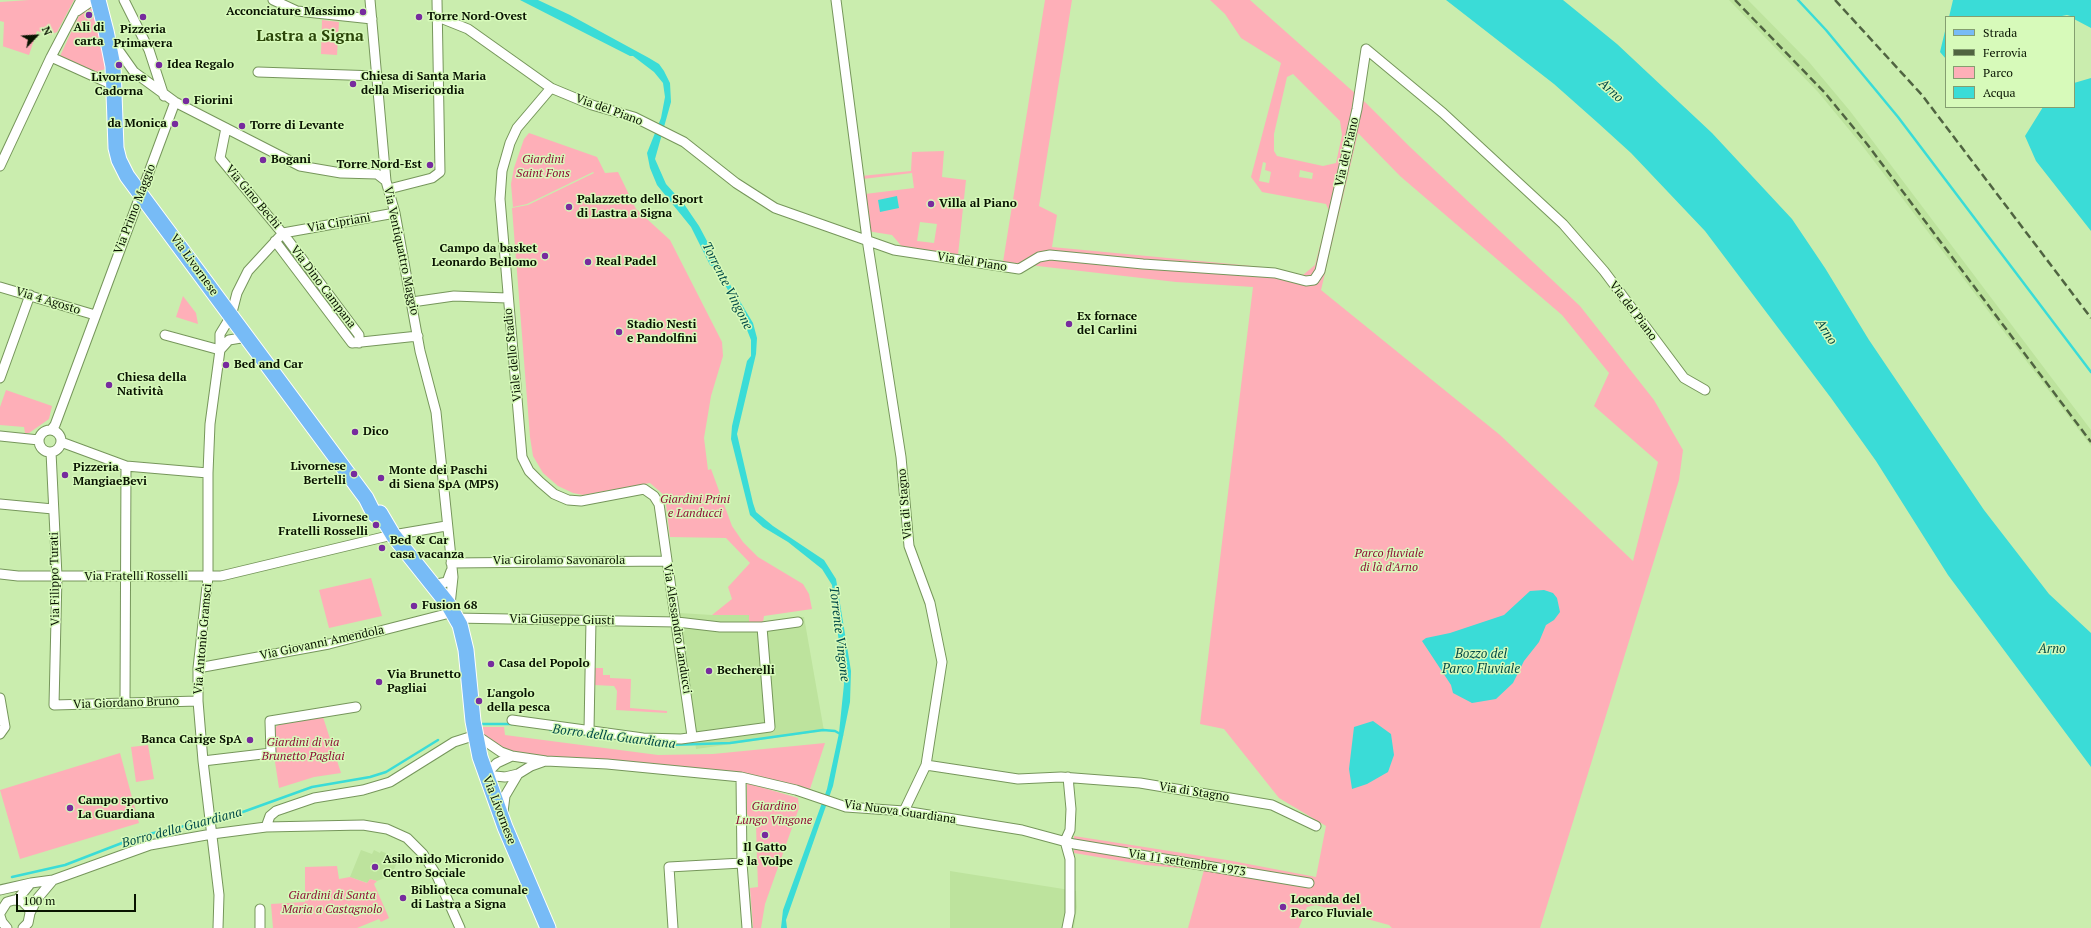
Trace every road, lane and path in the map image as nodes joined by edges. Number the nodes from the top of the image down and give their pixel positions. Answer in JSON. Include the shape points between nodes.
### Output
{"nodes":[{"id":1,"x":81,"y":0,"type":"edge"},
{"id":2,"x":93,"y":0,"type":"edge"},
{"id":3,"x":98,"y":0,"type":"edge"},
{"id":4,"x":124,"y":0,"type":"edge"},
{"id":5,"x":273,"y":0,"type":"edge"},
{"id":6,"x":370,"y":0,"type":"edge"},
{"id":7,"x":437,"y":0,"type":"edge"},
{"id":8,"x":836,"y":0,"type":"edge"},
{"id":9,"x":72,"y":16,"type":"junction"},
{"id":10,"x":438,"y":18,"type":"junction"},
{"id":11,"x":372,"y":19,"type":"junction"},
{"id":12,"x":106,"y":31,"type":"junction"},
{"id":13,"x":51,"y":57,"type":"junction"},
{"id":14,"x":258,"y":72,"type":"dead end"},
{"id":15,"x":377,"y":76,"type":"junction"},
{"id":16,"x":115,"y":86,"type":"junction"},
{"id":17,"x":552,"y":88,"type":"junction"},
{"id":18,"x":164,"y":96,"type":"junction"},
{"id":19,"x":175,"y":102,"type":"junction"},
{"id":20,"x":226,"y":128,"type":"junction"},
{"id":21,"x":0,"y":166,"type":"edge"},
{"id":22,"x":388,"y":185,"type":"junction"},
{"id":23,"x":140,"y":194,"type":"junction"},
{"id":24,"x":395,"y":213,"type":"junction"},
{"id":25,"x":283,"y":233,"type":"junction"},
{"id":26,"x":867,"y":239,"type":"junction"},
{"id":27,"x":275,"y":240,"type":"junction"},
{"id":28,"x":0,"y":287,"type":"edge"},
{"id":29,"x":30,"y":295,"type":"junction"},
{"id":30,"x":507,"y":298,"type":"junction"},
{"id":31,"x":412,"y":302,"type":"junction"},
{"id":32,"x":226,"y":310,"type":"junction"},
{"id":33,"x":95,"y":316,"type":"junction"},
{"id":34,"x":220,"y":334,"type":"junction"},
{"id":35,"x":165,"y":335,"type":"dead end"},
{"id":36,"x":418,"y":336,"type":"junction"},
{"id":37,"x":249,"y":341,"type":"junction"},
{"id":38,"x":356,"y":343,"type":"junction"},
{"id":39,"x":220,"y":350,"type":"junction"},
{"id":40,"x":0,"y":378,"type":"edge"},
{"id":41,"x":1705,"y":390,"type":"dead end"},
{"id":42,"x":51,"y":430,"type":"junction"},
{"id":43,"x":0,"y":436,"type":"edge"},
{"id":44,"x":39,"y":440,"type":"junction"},
{"id":45,"x":61,"y":442,"type":"junction"},
{"id":46,"x":51,"y":452,"type":"junction"},
{"id":47,"x":126,"y":466,"type":"junction"},
{"id":48,"x":208,"y":473,"type":"junction"},
{"id":49,"x":0,"y":504,"type":"edge"},
{"id":50,"x":53,"y":509,"type":"junction"},
{"id":51,"x":661,"y":521,"type":"joint"},
{"id":52,"x":446,"y":526,"type":"junction"},
{"id":53,"x":388,"y":531,"type":"junction"},
{"id":54,"x":666,"y":560,"type":"junction"},
{"id":55,"x":451,"y":565,"type":"junction"},
{"id":56,"x":0,"y":574,"type":"edge"},
{"id":57,"x":57,"y":576,"type":"junction"},
{"id":58,"x":126,"y":577,"type":"junction"},
{"id":59,"x":208,"y":577,"type":"junction"},
{"id":60,"x":439,"y":590,"type":"junction"},
{"id":61,"x":450,"y":615,"type":"junction"},
{"id":62,"x":591,"y":620,"type":"junction"},
{"id":63,"x":677,"y":622,"type":"junction"},
{"id":64,"x":798,"y":622,"type":"dead end"},
{"id":65,"x":762,"y":628,"type":"junction"},
{"id":66,"x":198,"y":668,"type":"junction"},
{"id":67,"x":0,"y":698,"type":"edge"},
{"id":68,"x":198,"y":701,"type":"junction"},
{"id":69,"x":125,"y":703,"type":"junction"},
{"id":70,"x":54,"y":705,"type":"joint"},
{"id":71,"x":356,"y":707,"type":"dead end"},
{"id":72,"x":512,"y":720,"type":"dead end"},
{"id":73,"x":589,"y":730,"type":"junction"},
{"id":74,"x":0,"y":734,"type":"edge"},
{"id":75,"x":476,"y":735,"type":"junction"},
{"id":76,"x":692,"y":736,"type":"junction"},
{"id":77,"x":512,"y":756,"type":"junction"},
{"id":78,"x":203,"y":761,"type":"junction"},
{"id":79,"x":546,"y":761,"type":"junction"},
{"id":80,"x":926,"y":765,"type":"junction"},
{"id":81,"x":518,"y":774,"type":"junction"},
{"id":82,"x":485,"y":775,"type":"junction"},
{"id":83,"x":741,"y":777,"type":"junction"},
{"id":84,"x":1068,"y":777,"type":"junction"},
{"id":85,"x":904,"y":811,"type":"junction"},
{"id":86,"x":1316,"y":826,"type":"dead end"},
{"id":87,"x":266,"y":827,"type":"junction"},
{"id":88,"x":505,"y":827,"type":"junction"},
{"id":89,"x":212,"y":830,"type":"junction"},
{"id":90,"x":1065,"y":841,"type":"junction"},
{"id":91,"x":742,"y":863,"type":"junction"},
{"id":92,"x":53,"y":880,"type":"junction"},
{"id":93,"x":31,"y":883,"type":"junction"},
{"id":94,"x":1309,"y":883,"type":"dead end"},
{"id":95,"x":0,"y":890,"type":"edge"},
{"id":96,"x":14,"y":900,"type":"junction"},
{"id":97,"x":260,"y":909,"type":"dead end"},
{"id":98,"x":0,"y":912,"type":"edge"},
{"id":99,"x":30,"y":913,"type":"junction"},
{"id":100,"x":28,"y":926,"type":"edge"},
{"id":101,"x":5,"y":927,"type":"edge"},
{"id":102,"x":218,"y":928,"type":"edge"},
{"id":103,"x":260,"y":928,"type":"edge"},
{"id":104,"x":460,"y":928,"type":"edge"},
{"id":105,"x":548,"y":928,"type":"edge"},
{"id":106,"x":673,"y":928,"type":"edge"},
{"id":107,"x":747,"y":928,"type":"edge"},
{"id":108,"x":1067,"y":928,"type":"edge"}],
"edges":[{"from":1,"to":9,"type":"street"},
{"from":2,"to":9,"type":"street"},
{"from":3,"to":12,"type":"main road","name":"Via Livornese"},
{"from":4,"to":18,"type":"street","via":[[149,50]]},
{"from":5,"to":11,"type":"street","via":[[296,11]]},
{"from":6,"to":11,"type":"street"},
{"from":7,"to":10,"type":"street"},
{"from":8,"to":26,"type":"street"},
{"from":9,"to":13,"type":"street"},
{"from":10,"to":17,"type":"street","name":"Via del Piano","via":[[468,29]]},
{"from":10,"to":22,"type":"street","via":[[440,172],[432,178]]},
{"from":11,"to":15,"type":"street"},
{"from":12,"to":16,"type":"main road","name":"Via Livornese"},
{"from":12,"to":18,"type":"street","name":"Via Ventiquattro Maggio","via":[[124,61]]},
{"from":13,"to":16,"type":"street"},
{"from":13,"to":21,"type":"street"},
{"from":14,"to":15,"type":"street"},
{"from":15,"to":22,"type":"street"},
{"from":16,"to":23,"type":"main road","name":"Via Livornese","via":[[116,148],[124,171]]},
{"from":17,"to":26,"type":"street","name":"Via del Piano","via":[[592,105],[634,117],[678,138],[736,183],[775,208]]},
{"from":17,"to":30,"type":"street","name":"Viale dello Stadio","via":[[517,128],[502,171],[500,199]]},
{"from":18,"to":19,"type":"street","name":"Via Ventiquattro Maggio"},
{"from":19,"to":20,"type":"street","name":"Via Ventiquattro Maggio"},
{"from":19,"to":23,"type":"street","name":"Via Primo Maggio"},
{"from":20,"to":22,"type":"street","name":"Via Ventiquattro Maggio","via":[[300,166],[341,173],[377,174]]},
{"from":20,"to":25,"type":"street","name":"Via Gino Bechi","via":[[220,158]]},
{"from":22,"to":24,"type":"street","name":"Via Ventiquattro Maggio"},
{"from":23,"to":32,"type":"main road","name":"Via Livornese"},
{"from":23,"to":33,"type":"street","name":"Via Primo Maggio"},
{"from":24,"to":25,"type":"street","name":"Via Cipriani"},
{"from":24,"to":31,"type":"street","name":"Via Ventiquattro Maggio"},
{"from":25,"to":27,"type":"street","name":"Via Gino Bechi"},
{"from":25,"to":38,"type":"street","name":"Via Dino Campana","via":[[359,335]]},
{"from":26,"to":41,"type":"street","name":"Via del Piano","via":[[894,250],[1019,269],[1039,257],[1050,255],[1275,273],[1306,281],[1314,280],[1320,271],[1357,109],[1366,49],[1443,113],[1563,224],[1604,271],[1684,378]]},
{"from":26,"to":80,"type":"street","name":"Via di Stagno","via":[[901,457],[909,546],[930,603],[942,662]]},
{"from":27,"to":32,"type":"street","name":"Via Gino Bechi","via":[[255,262]]},
{"from":27,"to":38,"type":"street","name":"Via Dino Campana"},
{"from":28,"to":29,"type":"street","name":"Via 4 Agosto"},
{"from":29,"to":33,"type":"street","name":"Via 4 Agosto"},
{"from":29,"to":40,"type":"street"},
{"from":30,"to":31,"type":"street","via":[[454,296]]},
{"from":30,"to":51,"type":"street","name":"Viale dello Stadio","via":[[522,457],[529,471],[554,494],[568,500],[581,501],[644,489],[654,496],[659,504]]},
{"from":31,"to":36,"type":"street","name":"Via Ventiquattro Maggio"},
{"from":32,"to":34,"type":"street","name":"Via Antonio Gramsci"},
{"from":32,"to":34,"type":"street"},
{"from":32,"to":37,"type":"main road","name":"Via Livornese"},
{"from":33,"to":42,"type":"street"},
{"from":34,"to":39,"type":"street","name":"Via Antonio Gramsci"},
{"from":35,"to":39,"type":"street"},
{"from":36,"to":38,"type":"street","name":"Via Dino Campana"},
{"from":36,"to":52,"type":"street","name":"Via Ventiquattro Maggio","via":[[436,412]]},
{"from":37,"to":39,"type":"street","via":[[241,338],[229,340]]},
{"from":37,"to":53,"type":"main road","name":"Via Livornese"},
{"from":39,"to":48,"type":"street","name":"Via Antonio Gramsci","via":[[210,424]]},
{"from":42,"to":44,"type":"street","via":[[42,434]]},
{"from":42,"to":45,"type":"street","via":[[57,433]]},
{"from":43,"to":44,"type":"street"},
{"from":44,"to":46,"type":"street","via":[[42,449]]},
{"from":45,"to":46,"type":"street","via":[[58,449]]},
{"from":45,"to":47,"type":"street"},
{"from":46,"to":50,"type":"street","name":"Via Filippo Turati"},
{"from":47,"to":48,"type":"street"},
{"from":47,"to":58,"type":"street"},
{"from":48,"to":59,"type":"street","name":"Via Antonio Gramsci"},
{"from":49,"to":50,"type":"street"},
{"from":50,"to":57,"type":"street","name":"Via Filippo Turati"},
{"from":51,"to":54,"type":"street","name":"Via Alessandro Landucci"},
{"from":52,"to":53,"type":"street","name":"Via Fratelli Rosselli"},
{"from":52,"to":55,"type":"street","name":"Via Ventiquattro Maggio"},
{"from":53,"to":59,"type":"street","name":"Via Fratelli Rosselli","via":[[221,576]]},
{"from":53,"to":60,"type":"main road","name":"Via Livornese","via":[[417,568]]},
{"from":54,"to":55,"type":"street","name":"Via Girolamo Savonarola"},
{"from":54,"to":63,"type":"street","name":"Via Alessandro Landucci"},
{"from":55,"to":60,"type":"street","name":"Via Ventiquattro Maggio"},
{"from":55,"to":61,"type":"street","name":"Via Ventiquattro Maggio","via":[[453,583],[449,601]]},
{"from":56,"to":57,"type":"street","name":"Via Fratelli Rosselli"},
{"from":57,"to":58,"type":"street","name":"Via Fratelli Rosselli"},
{"from":57,"to":70,"type":"street","name":"Via Filippo Turati"},
{"from":58,"to":59,"type":"street","name":"Via Fratelli Rosselli"},
{"from":58,"to":69,"type":"street"},
{"from":59,"to":66,"type":"street","name":"Via Antonio Gramsci"},
{"from":60,"to":61,"type":"main road","name":"Via Livornese"},
{"from":61,"to":62,"type":"street","name":"Via Giuseppe Giusti"},
{"from":61,"to":66,"type":"street","name":"Via Giovanni Amendola","via":[[329,644]]},
{"from":61,"to":75,"type":"main road","name":"Via Livornese","via":[[463,635]]},
{"from":62,"to":63,"type":"street","name":"Via Giuseppe Giusti"},
{"from":62,"to":73,"type":"street"},
{"from":63,"to":65,"type":"street","name":"Via Giuseppe Giusti"},
{"from":63,"to":76,"type":"street","name":"Via Alessandro Landucci"},
{"from":64,"to":65,"type":"street","name":"Via Giuseppe Giusti"},
{"from":65,"to":76,"type":"street","via":[[770,727]]},
{"from":66,"to":68,"type":"street","name":"Via Antonio Gramsci"},
{"from":67,"to":74,"type":"street","via":[[5,727]]},
{"from":68,"to":69,"type":"street","name":"Via Giordano Bruno"},
{"from":68,"to":78,"type":"street","name":"Via Antonio Gramsci"},
{"from":69,"to":70,"type":"street","name":"Via Giordano Bruno"},
{"from":71,"to":78,"type":"street","via":[[270,721],[271,753]]},
{"from":72,"to":73,"type":"street"},
{"from":73,"to":76,"type":"street","via":[[643,738],[681,739]]},
{"from":75,"to":77,"type":"street","name":"Via Nuova Guardiana","via":[[501,752]]},
{"from":75,"to":82,"type":"main road","name":"Via Livornese"},
{"from":75,"to":87,"type":"street","via":[[454,742],[390,782],[363,790],[314,798],[276,811],[270,816]]},
{"from":77,"to":79,"type":"street","name":"Via Nuova Guardiana"},
{"from":77,"to":82,"type":"street","via":[[497,763]]},
{"from":78,"to":89,"type":"street","name":"Via Antonio Gramsci"},
{"from":79,"to":81,"type":"street","name":"Via Nuova Guardiana"},
{"from":79,"to":83,"type":"street","name":"Via Nuova Guardiana"},
{"from":80,"to":84,"type":"street","name":"Via di Stagno","via":[[1018,779]]},
{"from":80,"to":85,"type":"street","name":"Via di Stagno"},
{"from":81,"to":82,"type":"street","name":"Via Nuova Guardiana","via":[[505,777]]},
{"from":81,"to":88,"type":"street","via":[[502,806]]},
{"from":82,"to":88,"type":"main road","name":"Via Livornese"},
{"from":83,"to":85,"type":"street","name":"Via Nuova Guardiana","via":[[796,790],[846,807]]},
{"from":83,"to":91,"type":"street"},
{"from":84,"to":86,"type":"street","name":"Via di Stagno","via":[[1140,783],[1272,805]]},
{"from":84,"to":90,"type":"street","via":[[1070,830]]},
{"from":85,"to":90,"type":"street","name":"Via Nuova Guardiana","via":[[1022,830]]},
{"from":87,"to":89,"type":"street"},
{"from":87,"to":104,"type":"street","via":[[363,825],[387,829],[406,838],[423,854],[437,876]]},
{"from":88,"to":105,"type":"main road","name":"Via Livornese"},
{"from":89,"to":92,"type":"street","via":[[150,845]]},
{"from":89,"to":102,"type":"street","name":"Via Antonio Gramsci","via":[[219,895]]},
{"from":90,"to":94,"type":"street","name":"Via 11 settembre 1973"},
{"from":90,"to":108,"type":"street","via":[[1070,859],[1070,912]]},
{"from":91,"to":106,"type":"street","via":[[669,867]]},
{"from":91,"to":107,"type":"street"},
{"from":92,"to":93,"type":"street"},
{"from":92,"to":99,"type":"street"},
{"from":93,"to":95,"type":"street"},
{"from":93,"to":96,"type":"street"},
{"from":95,"to":96,"type":"street"},
{"from":96,"to":98,"type":"street","via":[[3,905]]},
{"from":96,"to":99,"type":"street","via":[[26,904]]},
{"from":97,"to":103,"type":"street"},
{"from":98,"to":101,"type":"street"},
{"from":99,"to":100,"type":"street"}]}
